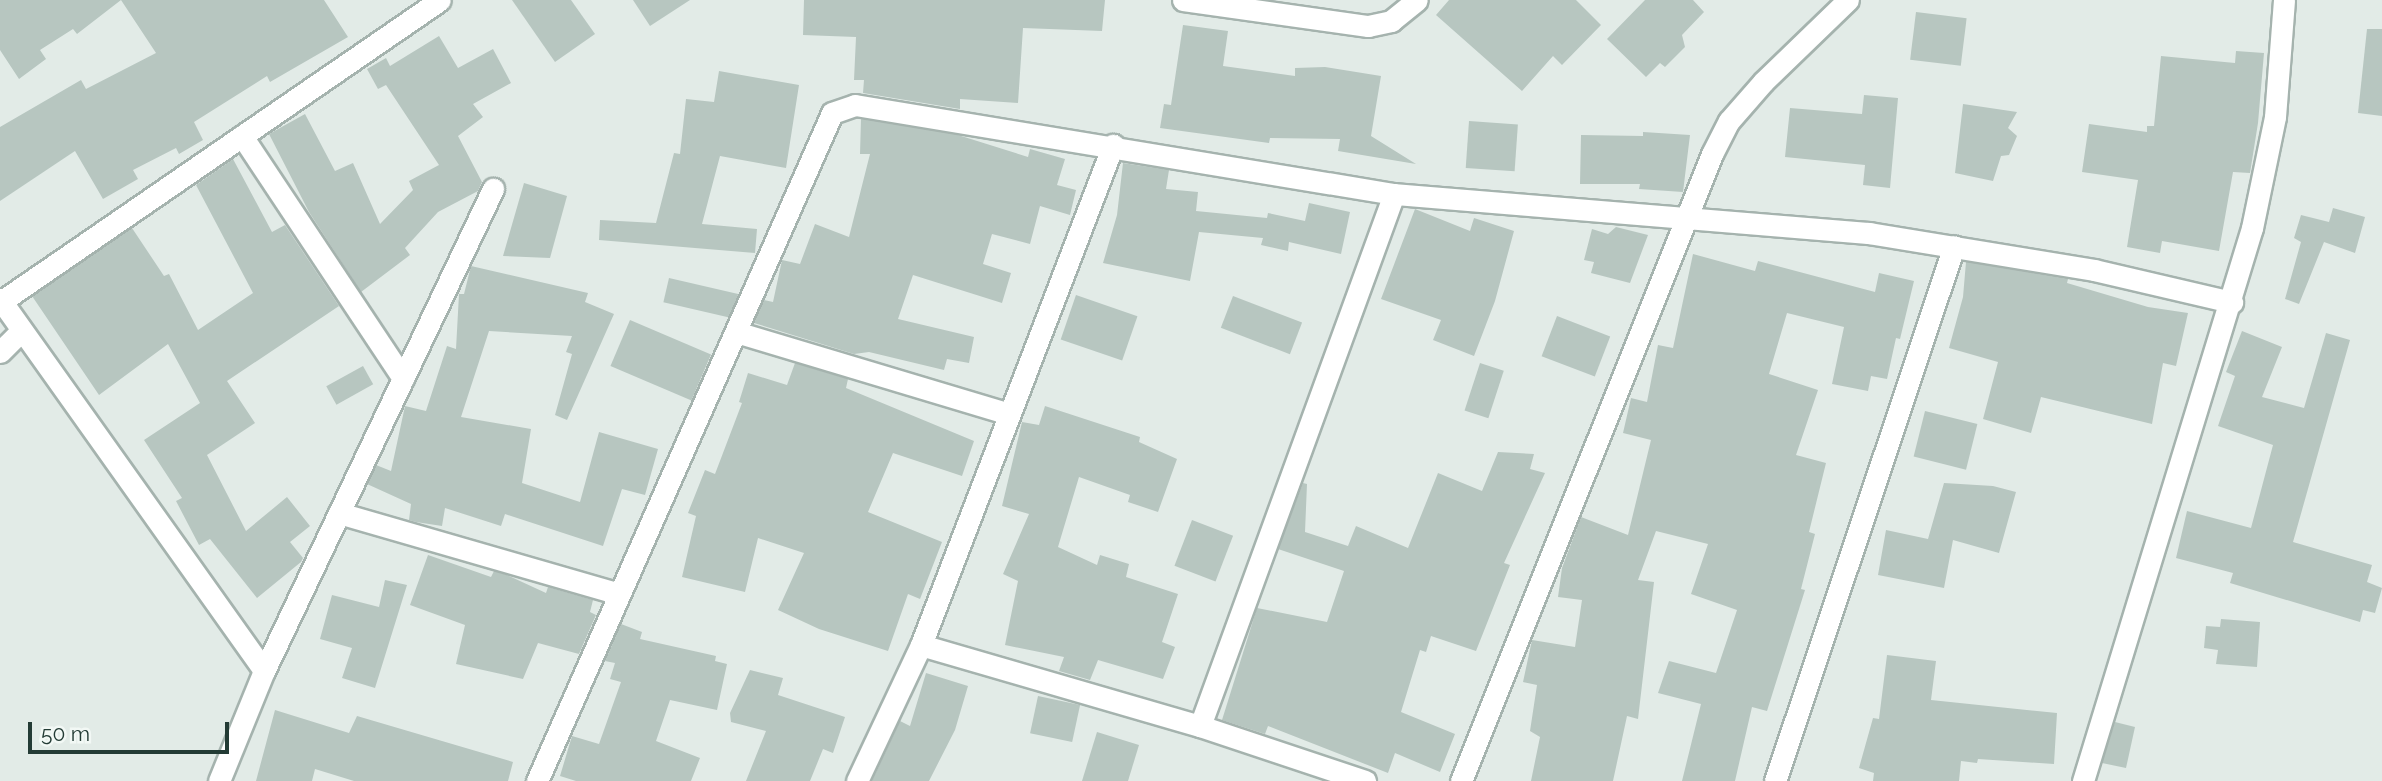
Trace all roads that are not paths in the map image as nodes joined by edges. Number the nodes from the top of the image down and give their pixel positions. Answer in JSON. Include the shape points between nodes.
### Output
{"nodes":[{"id":1,"x":440,"y":0,"type":"edge"},
{"id":2,"x":1183,"y":0,"type":"edge"},
{"id":3,"x":1418,"y":0,"type":"edge"},
{"id":4,"x":1848,"y":0,"type":"edge"},
{"id":5,"x":2284,"y":0,"type":"edge"},
{"id":6,"x":242,"y":136,"type":"junction"},
{"id":7,"x":1112,"y":145,"type":"junction"},
{"id":8,"x":493,"y":189,"type":"dead end"},
{"id":9,"x":1394,"y":194,"type":"junction"},
{"id":10,"x":1686,"y":217,"type":"junction"},
{"id":11,"x":1954,"y":246,"type":"junction"},
{"id":12,"x":1,"y":300,"type":"edge"},
{"id":13,"x":2232,"y":302,"type":"junction"},
{"id":14,"x":736,"y":331,"type":"junction"},
{"id":15,"x":20,"y":332,"type":"junction"},
{"id":16,"x":0,"y":352,"type":"edge"},
{"id":17,"x":403,"y":378,"type":"junction"},
{"id":18,"x":1009,"y":414,"type":"junction"},
{"id":19,"x":339,"y":513,"type":"junction"},
{"id":20,"x":619,"y":594,"type":"junction"},
{"id":21,"x":921,"y":645,"type":"junction"},
{"id":22,"x":264,"y":671,"type":"junction"},
{"id":23,"x":1200,"y":726,"type":"junction"},
{"id":24,"x":219,"y":781,"type":"edge"},
{"id":25,"x":537,"y":781,"type":"edge"},
{"id":26,"x":857,"y":781,"type":"edge"},
{"id":27,"x":1365,"y":781,"type":"edge"},
{"id":28,"x":1461,"y":781,"type":"edge"},
{"id":29,"x":1775,"y":781,"type":"edge"},
{"id":30,"x":2083,"y":781,"type":"edge"}],
"edges":[{"from":1,"to":6,"type":"street"},
{"from":2,"to":3,"type":"street","via":[[1368,26],[1391,21]]},
{"from":4,"to":10,"type":"street","via":[[1729,121]]},
{"from":5,"to":13,"type":"street","via":[[2276,117]]},
{"from":6,"to":12,"type":"street"},
{"from":6,"to":17,"type":"street"},
{"from":7,"to":9,"type":"street"},
{"from":7,"to":14,"type":"street","via":[[855,105],[832,113]]},
{"from":7,"to":18,"type":"street"},
{"from":8,"to":17,"type":"street"},
{"from":9,"to":10,"type":"street"},
{"from":9,"to":23,"type":"street"},
{"from":10,"to":11,"type":"street"},
{"from":10,"to":28,"type":"street"},
{"from":11,"to":13,"type":"street","via":[[2094,270]]},
{"from":11,"to":29,"type":"street"},
{"from":12,"to":15,"type":"street"},
{"from":13,"to":30,"type":"street"},
{"from":14,"to":18,"type":"street"},
{"from":14,"to":20,"type":"street"},
{"from":15,"to":16,"type":"street"},
{"from":15,"to":22,"type":"street"},
{"from":17,"to":19,"type":"street"},
{"from":18,"to":21,"type":"street"},
{"from":19,"to":20,"type":"street"},
{"from":19,"to":22,"type":"street"},
{"from":20,"to":25,"type":"street"},
{"from":21,"to":23,"type":"street"},
{"from":21,"to":26,"type":"street"},
{"from":22,"to":24,"type":"street"},
{"from":23,"to":27,"type":"street"}]}
